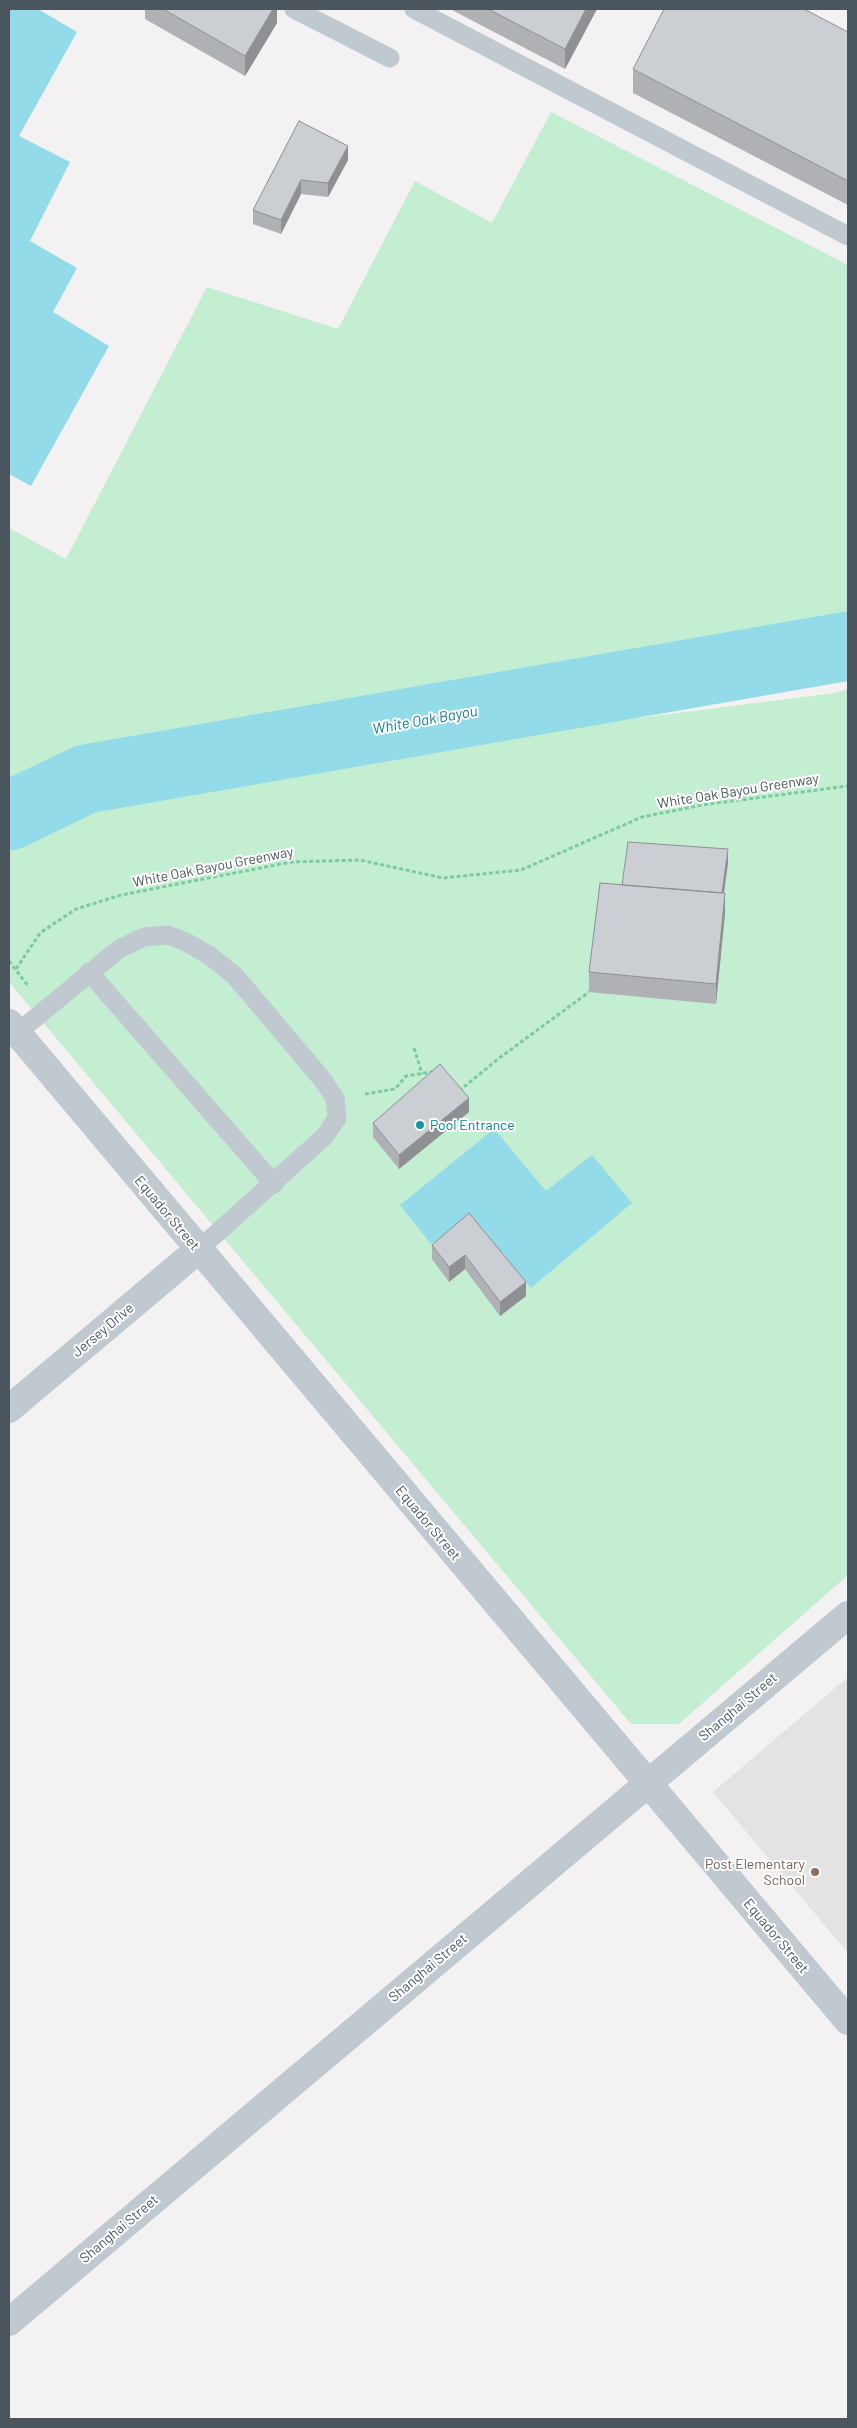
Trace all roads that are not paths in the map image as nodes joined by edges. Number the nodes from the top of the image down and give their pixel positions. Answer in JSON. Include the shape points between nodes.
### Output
{"nodes":[{"id":1,"x":294,"y":9,"type":"edge"},
{"id":2,"x":414,"y":9,"type":"edge"},
{"id":3,"x":390,"y":58,"type":"dead end"},
{"id":4,"x":848,"y":236,"type":"edge"},
{"id":5,"x":89,"y":972,"type":"junction"},
{"id":6,"x":13,"y":1028,"type":"edge"},
{"id":7,"x":274,"y":1184,"type":"junction"},
{"id":8,"x":198,"y":1250,"type":"junction"},
{"id":9,"x":9,"y":1409,"type":"edge"},
{"id":10,"x":848,"y":1615,"type":"edge"},
{"id":11,"x":647,"y":1784,"type":"junction"},
{"id":12,"x":848,"y":2021,"type":"edge"},
{"id":13,"x":9,"y":2322,"type":"edge"}],
"edges":[{"from":1,"to":3,"type":"lane"},
{"from":2,"to":4,"type":"lane"},
{"from":5,"to":6,"type":"lane"},
{"from":5,"to":7,"type":"lane"},
{"from":5,"to":7,"type":"lane","via":[[119,949],[144,937],[168,935],[209,955],[234,976],[322,1078],[335,1098],[337,1118],[324,1136]]},
{"from":6,"to":8,"type":"street","name":"Equador Street"},
{"from":7,"to":8,"type":"lane"},
{"from":8,"to":9,"type":"street","name":"Jersey Drive"},
{"from":8,"to":11,"type":"street","name":"Equador Street"},
{"from":10,"to":11,"type":"street","name":"Shanghai Street"},
{"from":11,"to":12,"type":"street","name":"Equador Street"},
{"from":11,"to":13,"type":"street","name":"Shanghai Street"}]}
